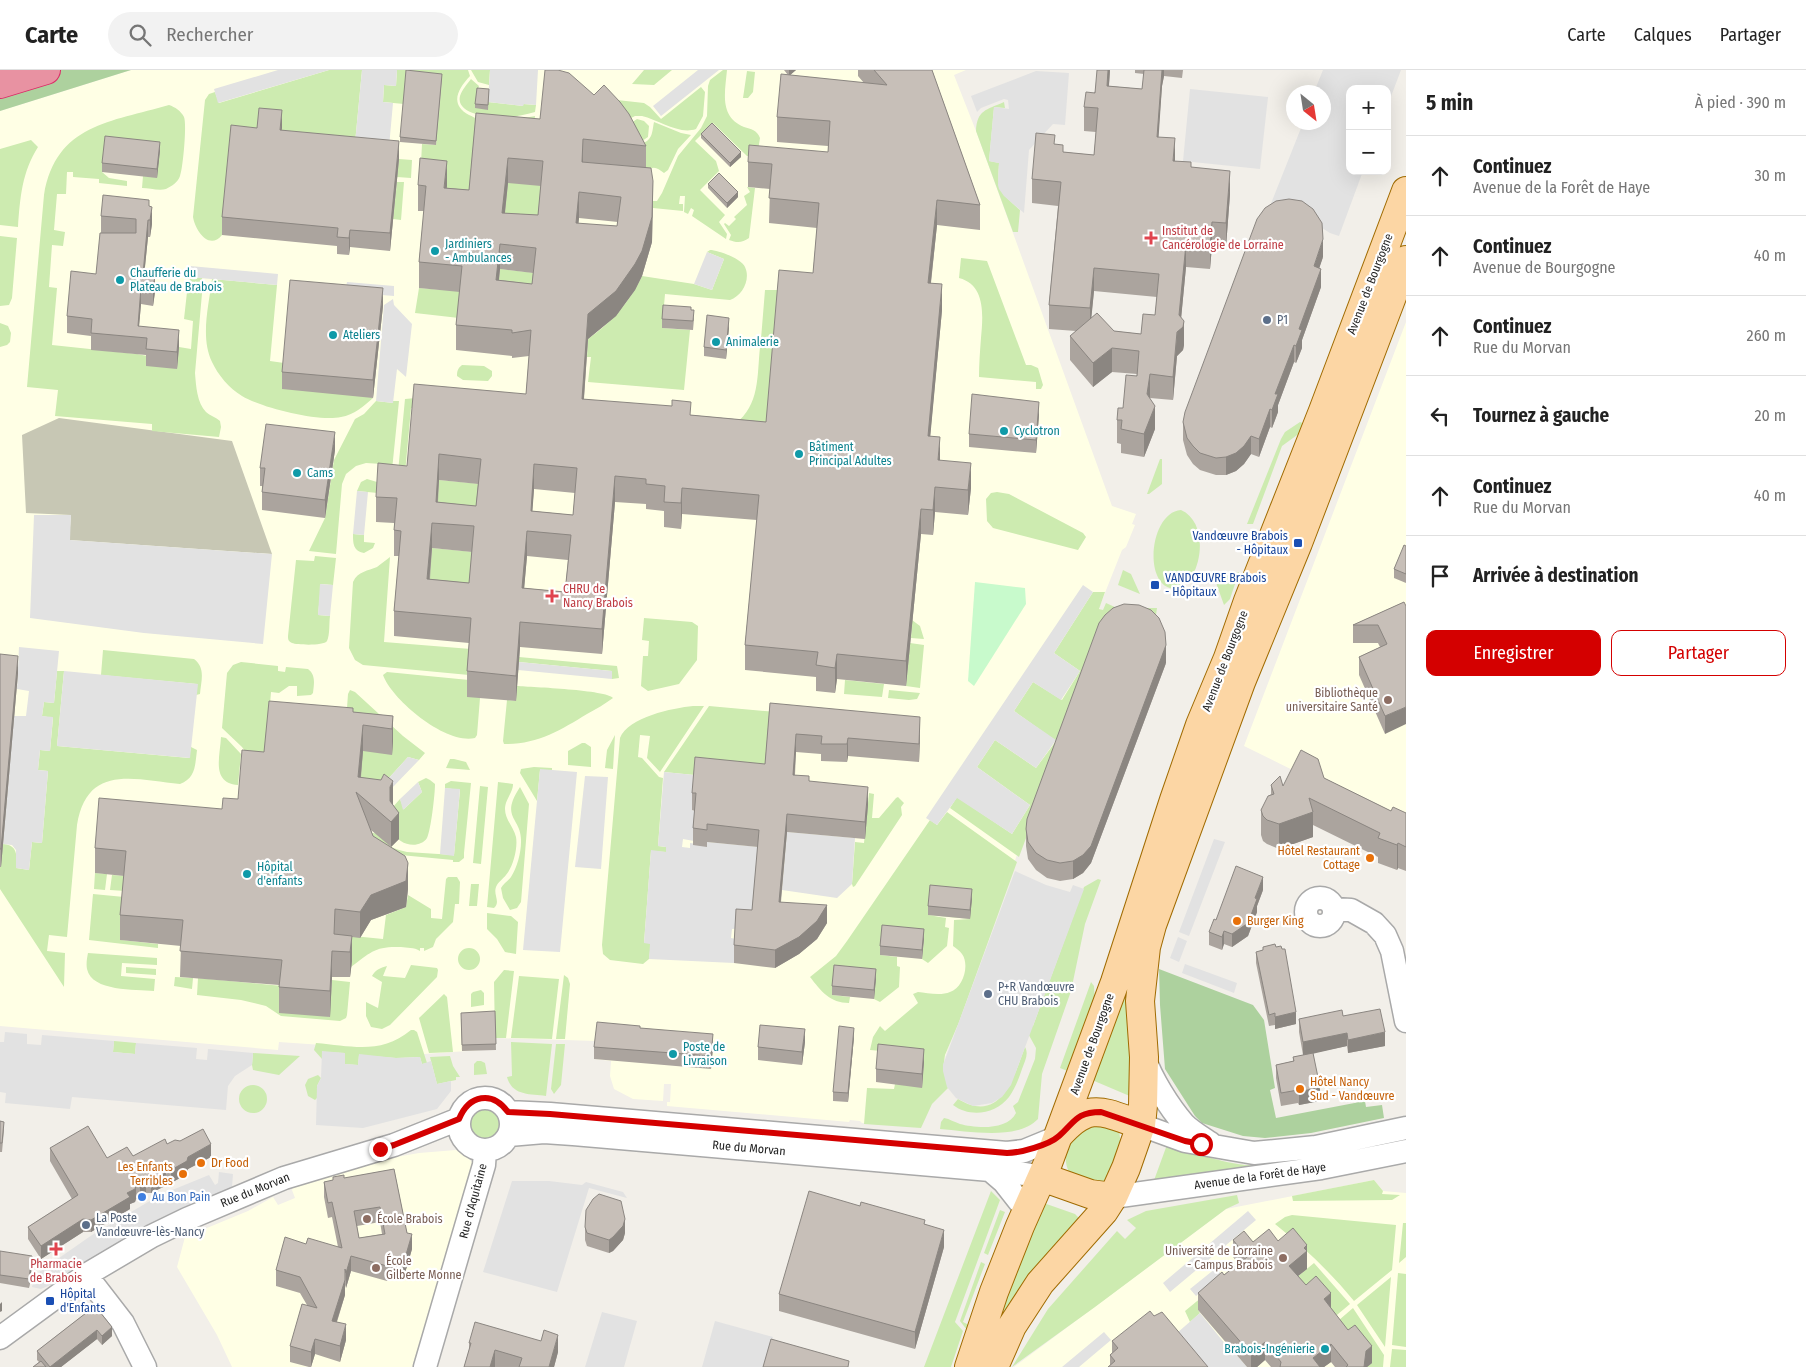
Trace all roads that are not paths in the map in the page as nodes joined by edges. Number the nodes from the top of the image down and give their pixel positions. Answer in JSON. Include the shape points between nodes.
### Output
{"nodes":[{"id":1,"x":46,"y":70,"type":"edge"},
{"id":2,"x":0,"y":84,"type":"edge"},
{"id":3,"x":1406,"y":191,"type":"edge"},
{"id":4,"x":1406,"y":260,"type":"edge"},
{"id":5,"x":1334,"y":909,"type":"dead end"},
{"id":6,"x":1406,"y":1021,"type":"edge"},
{"id":7,"x":1144,"y":1056,"type":"junction"},
{"id":8,"x":508,"y":1112,"type":"junction"},
{"id":9,"x":1109,"y":1114,"type":"junction"},
{"id":10,"x":459,"y":1119,"type":"junction"},
{"id":11,"x":1141,"y":1125,"type":"junction"},
{"id":12,"x":1406,"y":1128,"type":"edge"},
{"id":13,"x":509,"y":1135,"type":"junction"},
{"id":14,"x":1058,"y":1137,"type":"junction"},
{"id":15,"x":465,"y":1140,"type":"junction"},
{"id":16,"x":394,"y":1145,"type":"junction"},
{"id":17,"x":1217,"y":1147,"type":"junction"},
{"id":18,"x":485,"y":1150,"type":"junction"},
{"id":19,"x":1406,"y":1151,"type":"edge"},
{"id":20,"x":1129,"y":1160,"type":"junction"},
{"id":21,"x":990,"y":1170,"type":"junction"},
{"id":22,"x":1042,"y":1177,"type":"junction"},
{"id":23,"x":1113,"y":1197,"type":"junction"},
{"id":24,"x":1026,"y":1210,"type":"junction"},
{"id":25,"x":86,"y":1275,"type":"junction"},
{"id":26,"x":0,"y":1338,"type":"edge"},
{"id":27,"x":145,"y":1367,"type":"edge"},
{"id":28,"x":425,"y":1367,"type":"edge"},
{"id":29,"x":969,"y":1367,"type":"edge"},
{"id":30,"x":994,"y":1367,"type":"edge"}],
"edges":[{"from":1,"to":2,"type":"highway"},
{"from":3,"to":14,"type":"main road","name":"Avenue de Bourgogne","via":[[1200,725],[1115,982]]},
{"from":4,"to":7,"type":"main road","name":"Avenue de Bourgogne","via":[[1298,543],[1243,676],[1152,925],[1141,983]]},
{"from":5,"to":6,"type":"street","via":[[1351,910],[1374,923],[1385,935],[1392,951]]},
{"from":7,"to":11,"type":"main road","name":"Avenue de Bourgogne"},
{"from":7,"to":17,"type":"street","name":"Avenue de la Forêt de Haye","via":[[1148,1070],[1183,1123]]},
{"from":8,"to":10,"type":"street","via":[[498,1101],[478,1099],[463,1110]]},
{"from":8,"to":13,"type":"street","via":[[511,1120]]},
{"from":8,"to":14,"type":"street","name":"Rue du Morvan","via":[[1007,1153],[1024,1151]]},
{"from":9,"to":11,"type":"main road","name":"Avenue de Bourgogne"},
{"from":9,"to":14,"type":"main road","name":"Avenue de Bourgogne","via":[[1093,1112],[1078,1117]]},
{"from":9,"to":20,"type":"main road","via":[[1121,1126]]},
{"from":10,"to":15,"type":"street"},
{"from":10,"to":16,"type":"street","name":"Rue du Morvan"},
{"from":11,"to":17,"type":"street","name":"Avenue de la Forêt de Haye","via":[[1185,1141]]},
{"from":11,"to":20,"type":"main road","name":"Avenue de Bourgogne"},
{"from":12,"to":17,"type":"street","name":"Avenue de la Forêt de Haye","via":[[1334,1144],[1271,1152],[1254,1153]]},
{"from":13,"to":18,"type":"street","via":[[495,1148]]},
{"from":13,"to":21,"type":"street","name":"Rue du Morvan","via":[[544,1132]]},
{"from":14,"to":22,"type":"main road","name":"Avenue de Bourgogne"},
{"from":15,"to":16,"type":"street","name":"Rue du Morvan"},
{"from":15,"to":18,"type":"street","via":[[476,1149]]},
{"from":16,"to":25,"type":"street","name":"Rue du Morvan","via":[[284,1178],[152,1236]]},
{"from":18,"to":28,"type":"street","name":"Rue d'Aquitaine","via":[[484,1165]]},
{"from":19,"to":23,"type":"street","name":"Avenue de la Forêt de Haye","via":[[1321,1168]]},
{"from":20,"to":23,"type":"main road","name":"Avenue de Bourgogne"},
{"from":21,"to":22,"type":"street","name":"Rue du Morvan"},
{"from":21,"to":24,"type":"street"},
{"from":22,"to":23,"type":"main road","via":[[1090,1194]]},
{"from":22,"to":24,"type":"main road","name":"Avenue de Bourgogne"},
{"from":23,"to":30,"type":"main road","name":"Avenue de Bourgogne","via":[[1040,1283],[1012,1326]]},
{"from":24,"to":29,"type":"main road","name":"Avenue de Bourgogne"},
{"from":25,"to":26,"type":"street","name":"Rue du Morvan"},
{"from":25,"to":27,"type":"street","via":[[123,1323]]}]}
